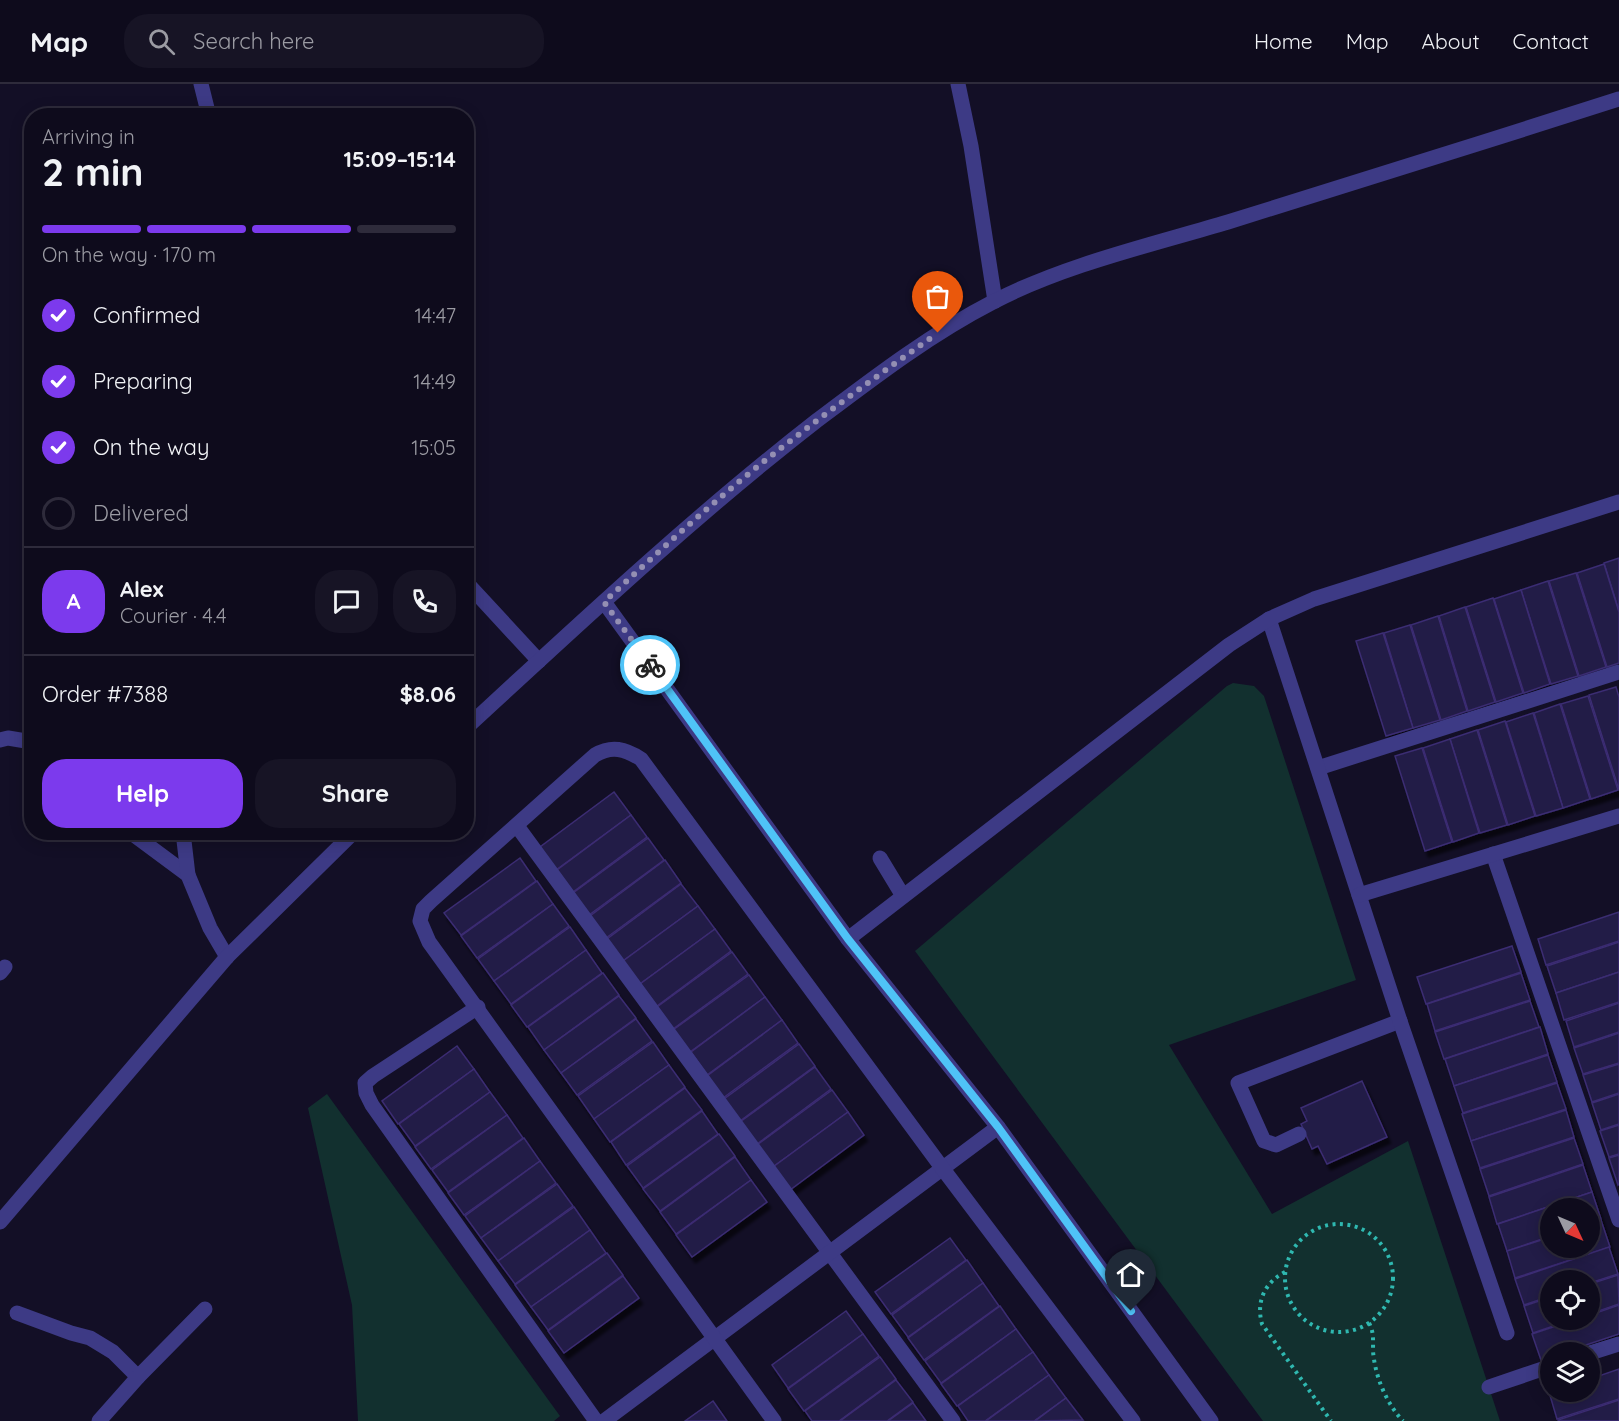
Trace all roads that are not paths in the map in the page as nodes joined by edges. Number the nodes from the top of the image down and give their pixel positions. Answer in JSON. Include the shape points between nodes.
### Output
{"nodes":[{"id":1,"x":201,"y":84,"type":"edge"},
{"id":2,"x":958,"y":84,"type":"edge"},
{"id":3,"x":1619,"y":99,"type":"edge"},
{"id":4,"x":207,"y":108,"type":"edge"},
{"id":5,"x":995,"y":301,"type":"junction"},
{"id":6,"x":1619,"y":502,"type":"edge"},
{"id":7,"x":474,"y":591,"type":"edge"},
{"id":8,"x":604,"y":602,"type":"junction"},
{"id":9,"x":1269,"y":619,"type":"junction"},
{"id":10,"x":539,"y":662,"type":"junction"},
{"id":11,"x":1619,"y":672,"type":"edge"},
{"id":12,"x":474,"y":721,"type":"edge"},
{"id":13,"x":0,"y":740,"type":"edge"},
{"id":14,"x":24,"y":741,"type":"edge"},
{"id":15,"x":1318,"y":768,"type":"junction"},
{"id":16,"x":1619,"y":816,"type":"edge"},
{"id":17,"x":517,"y":826,"type":"junction"},
{"id":18,"x":141,"y":840,"type":"edge"},
{"id":19,"x":184,"y":840,"type":"edge"},
{"id":20,"x":346,"y":840,"type":"edge"},
{"id":21,"x":1493,"y":854,"type":"junction"},
{"id":22,"x":880,"y":858,"type":"dead end"},
{"id":23,"x":188,"y":875,"type":"junction"},
{"id":24,"x":1359,"y":895,"type":"junction"},
{"id":25,"x":903,"y":897,"type":"junction"},
{"id":26,"x":848,"y":939,"type":"junction"},
{"id":27,"x":227,"y":957,"type":"junction"},
{"id":28,"x":478,"y":1007,"type":"junction"},
{"id":29,"x":1400,"y":1021,"type":"junction"},
{"id":30,"x":998,"y":1127,"type":"junction"},
{"id":31,"x":1299,"y":1134,"type":"dead end"},
{"id":32,"x":943,"y":1169,"type":"junction"},
{"id":33,"x":1619,"y":1220,"type":"edge"},
{"id":34,"x":0,"y":1222,"type":"edge"},
{"id":35,"x":829,"y":1251,"type":"junction"},
{"id":36,"x":205,"y":1309,"type":"dead end"},
{"id":37,"x":16,"y":1314,"type":"dead end"},
{"id":38,"x":1507,"y":1333,"type":"dead end"},
{"id":39,"x":713,"y":1338,"type":"junction"},
{"id":40,"x":1619,"y":1344,"type":"edge"},
{"id":41,"x":1600,"y":1350,"type":"edge"},
{"id":42,"x":1540,"y":1370,"type":"edge"},
{"id":43,"x":138,"y":1377,"type":"junction"},
{"id":44,"x":1489,"y":1387,"type":"dead end"},
{"id":45,"x":99,"y":1421,"type":"edge"},
{"id":46,"x":596,"y":1421,"type":"edge"},
{"id":47,"x":604,"y":1421,"type":"edge"},
{"id":48,"x":774,"y":1421,"type":"edge"},
{"id":49,"x":953,"y":1421,"type":"edge"},
{"id":50,"x":1133,"y":1421,"type":"edge"},
{"id":51,"x":1211,"y":1421,"type":"edge"}],
"edges":[{"from":1,"to":4,"type":"street"},
{"from":2,"to":5,"type":"street"},
{"from":3,"to":5,"type":"street","via":[[1065,272]]},
{"from":5,"to":8,"type":"street","via":[[938,333],[838,404],[681,531]]},
{"from":6,"to":9,"type":"street","via":[[1314,599]]},
{"from":7,"to":10,"type":"street"},
{"from":8,"to":10,"type":"street"},
{"from":8,"to":26,"type":"street"},
{"from":9,"to":15,"type":"street"},
{"from":9,"to":25,"type":"street","via":[[1229,645]]},
{"from":10,"to":12,"type":"street"},
{"from":11,"to":15,"type":"street"},
{"from":13,"to":14,"type":"street"},
{"from":15,"to":24,"type":"street"},
{"from":16,"to":21,"type":"street"},
{"from":17,"to":28,"type":"street","via":[[431,901],[423,909],[420,921],[429,942]]},
{"from":17,"to":32,"type":"street","via":[[605,749],[617,748],[641,759]]},
{"from":17,"to":35,"type":"street"},
{"from":18,"to":23,"type":"street"},
{"from":19,"to":23,"type":"street"},
{"from":20,"to":27,"type":"street"},
{"from":21,"to":24,"type":"street"},
{"from":21,"to":33,"type":"street"},
{"from":22,"to":25,"type":"street"},
{"from":23,"to":27,"type":"street"},
{"from":24,"to":29,"type":"street"},
{"from":25,"to":26,"type":"street"},
{"from":26,"to":30,"type":"street"},
{"from":27,"to":34,"type":"street"},
{"from":28,"to":39,"type":"street"},
{"from":28,"to":46,"type":"street","via":[[373,1076],[365,1083],[366,1093]]},
{"from":29,"to":31,"type":"street","via":[[1238,1083],[1264,1141],[1276,1145]]},
{"from":29,"to":38,"type":"street"},
{"from":30,"to":32,"type":"street"},
{"from":30,"to":51,"type":"street"},
{"from":32,"to":35,"type":"street"},
{"from":32,"to":50,"type":"street"},
{"from":35,"to":39,"type":"street"},
{"from":35,"to":49,"type":"street"},
{"from":36,"to":43,"type":"street"},
{"from":37,"to":43,"type":"street","via":[[90,1338],[113,1352]]},
{"from":39,"to":47,"type":"street"},
{"from":39,"to":48,"type":"street"},
{"from":40,"to":41,"type":"street"},
{"from":42,"to":44,"type":"street"},
{"from":43,"to":45,"type":"street"}]}
